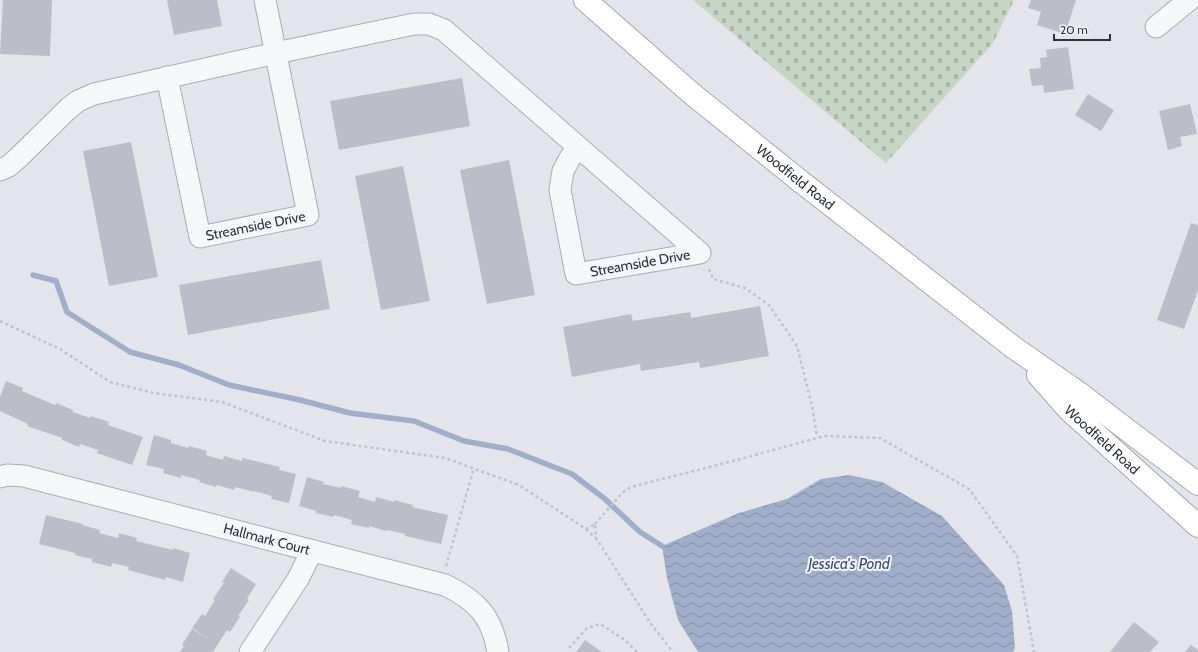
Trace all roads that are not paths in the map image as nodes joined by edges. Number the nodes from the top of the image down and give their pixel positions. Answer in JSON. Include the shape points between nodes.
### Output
{"nodes":[{"id":1,"x":265,"y":0,"type":"edge"},
{"id":2,"x":584,"y":0,"type":"edge"},
{"id":3,"x":1189,"y":0,"type":"edge"},
{"id":4,"x":1156,"y":28,"type":"dead end"},
{"id":5,"x":276,"y":53,"type":"junction"},
{"id":6,"x":167,"y":77,"type":"junction"},
{"id":7,"x":578,"y":147,"type":"junction"},
{"id":8,"x":0,"y":170,"type":"edge"},
{"id":9,"x":1013,"y":347,"type":"junction"},
{"id":10,"x":0,"y":477,"type":"edge"},
{"id":11,"x":1198,"y":484,"type":"edge"},
{"id":12,"x":1198,"y":526,"type":"edge"},
{"id":13,"x":312,"y":550,"type":"junction"},
{"id":14,"x":250,"y":652,"type":"edge"},
{"id":15,"x":498,"y":652,"type":"edge"}],
"edges":[{"from":1,"to":5,"type":"street"},
{"from":2,"to":9,"type":"main road","name":"Woodfield Road","via":[[691,93]]},
{"from":3,"to":4,"type":"street"},
{"from":5,"to":6,"type":"street","name":"Streamside Drive"},
{"from":5,"to":6,"type":"street","name":"Streamside Drive","via":[[308,215],[200,237]]},
{"from":5,"to":7,"type":"street","name":"Streamside Drive","via":[[414,24],[429,24],[444,30]]},
{"from":6,"to":8,"type":"street","name":"Streamside Drive","via":[[94,94],[78,101],[19,157]]},
{"from":7,"to":7,"type":"street","name":"Streamside Drive","via":[[700,253],[576,274],[560,190],[563,171]]},
{"from":9,"to":11,"type":"main road","name":"Woodfield Road","via":[[1079,393]]},
{"from":9,"to":12,"type":"main road","name":"Woodfield Road","via":[[1069,410]]},
{"from":10,"to":13,"type":"street","name":"Hallmark Court","via":[[24,476]]},
{"from":13,"to":14,"type":"street","via":[[298,579]]},
{"from":13,"to":15,"type":"street","name":"Hallmark Court","via":[[441,584],[461,593],[477,606],[488,621]]}]}
